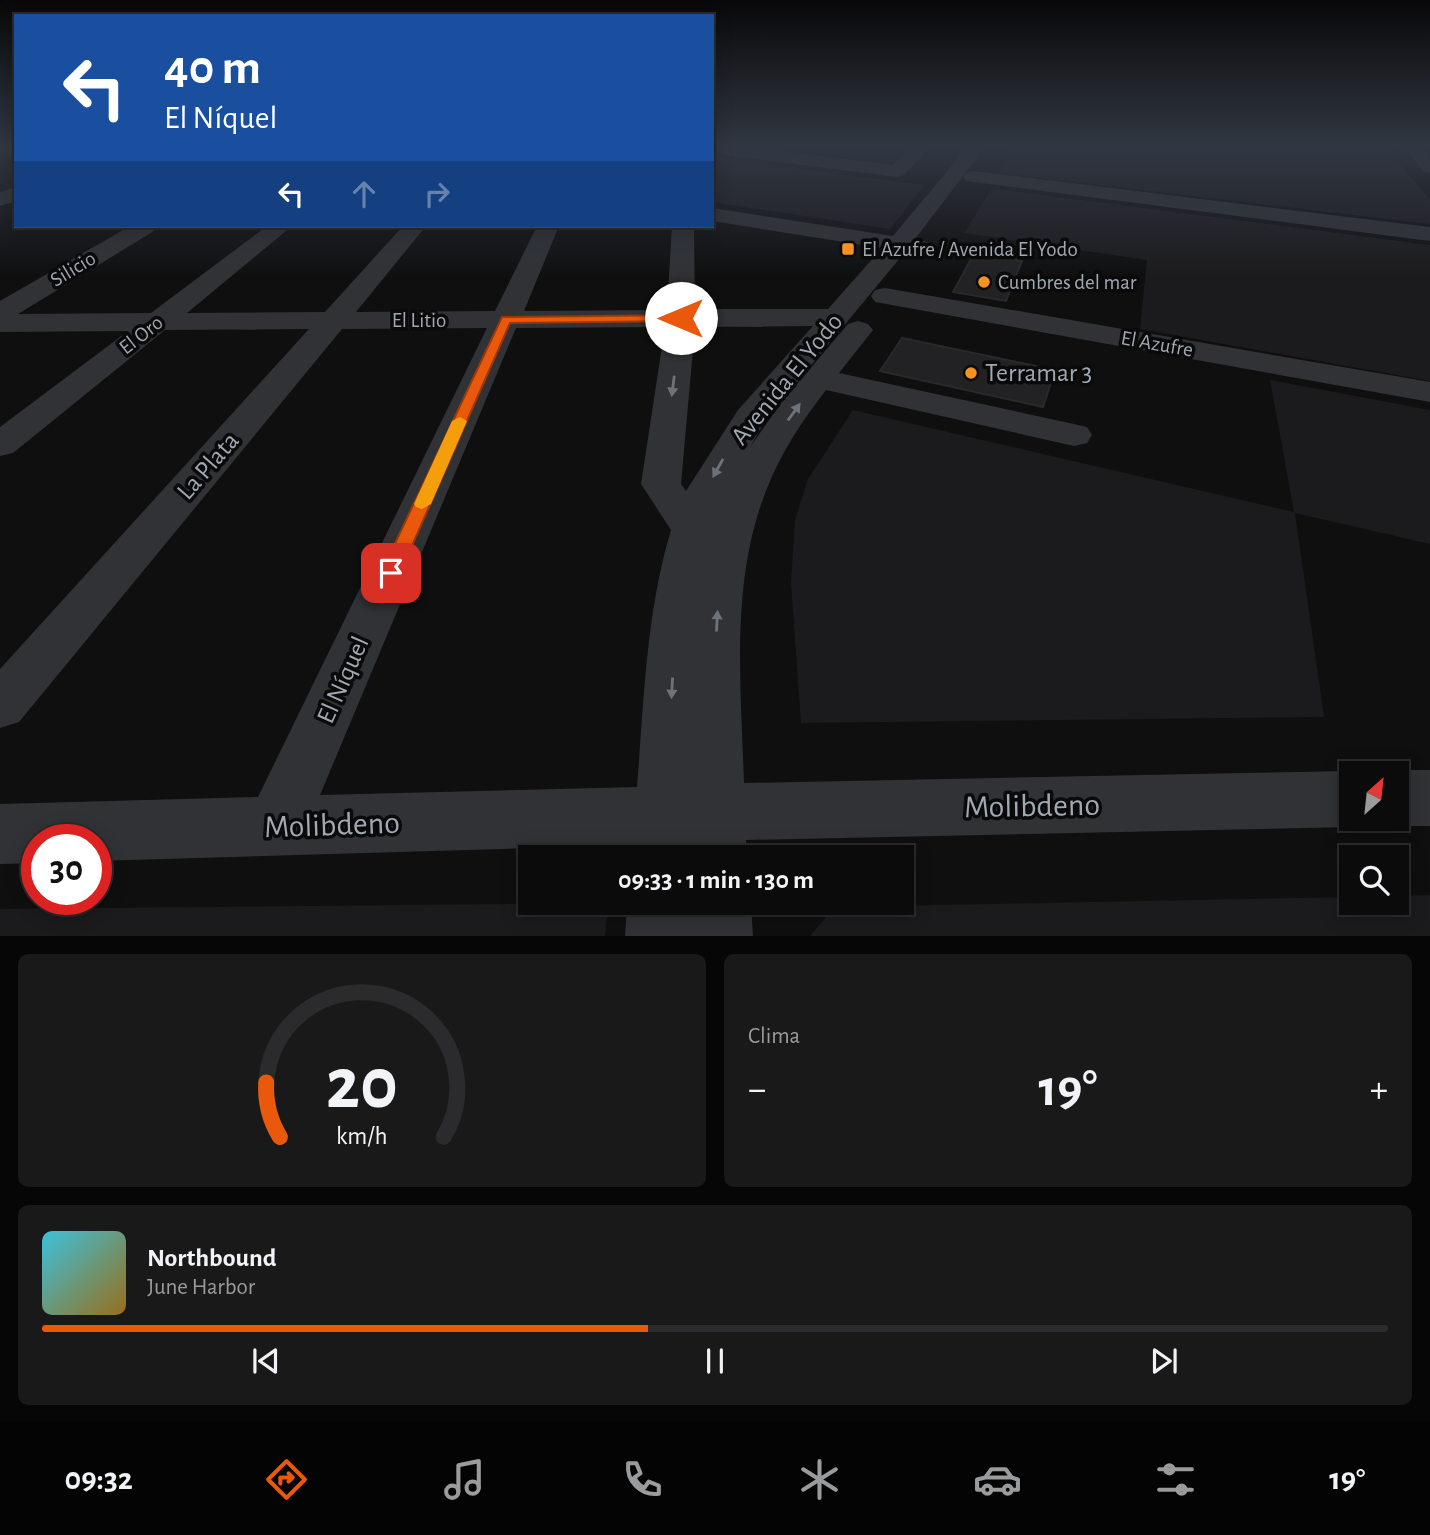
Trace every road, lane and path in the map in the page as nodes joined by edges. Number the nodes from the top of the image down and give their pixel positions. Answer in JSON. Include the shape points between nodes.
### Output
{"nodes":[{"id":1,"x":940,"y":190,"type":"edge"},
{"id":2,"x":961,"y":190,"type":"edge"},
{"id":3,"x":1075,"y":190,"type":"edge"},
{"id":4,"x":714,"y":214,"type":"edge"},
{"id":5,"x":143,"y":228,"type":"edge"},
{"id":6,"x":278,"y":228,"type":"edge"},
{"id":7,"x":413,"y":228,"type":"edge"},
{"id":8,"x":547,"y":228,"type":"edge"},
{"id":9,"x":683,"y":228,"type":"edge"},
{"id":10,"x":1430,"y":234,"type":"edge"},
{"id":11,"x":910,"y":246,"type":"junction"},
{"id":12,"x":885,"y":296,"type":"junction"},
{"id":13,"x":0,"y":313,"type":"edge"},
{"id":14,"x":837,"y":317,"type":"junction"},
{"id":15,"x":681,"y":318,"type":"junction"},
{"id":16,"x":506,"y":320,"type":"junction"},
{"id":17,"x":333,"y":321,"type":"junction"},
{"id":18,"x":157,"y":322,"type":"junction"},
{"id":19,"x":0,"y":323,"type":"edge"},
{"id":20,"x":820,"y":379,"type":"junction"},
{"id":21,"x":1430,"y":392,"type":"edge"},
{"id":22,"x":1074,"y":435,"type":"dead end"},
{"id":23,"x":0,"y":445,"type":"edge"},
{"id":24,"x":692,"y":530,"type":"junction"},
{"id":25,"x":0,"y":706,"type":"edge"},
{"id":26,"x":1409,"y":798,"type":"edge"},
{"id":27,"x":1430,"y":798,"type":"edge"},
{"id":28,"x":1339,"y":800,"type":"edge"},
{"id":29,"x":276,"y":827,"type":"junction"},
{"id":30,"x":0,"y":834,"type":"edge"},
{"id":31,"x":689,"y":835,"type":"edge"},
{"id":32,"x":661,"y":915,"type":"edge"},
{"id":33,"x":717,"y":915,"type":"edge"},
{"id":34,"x":660,"y":936,"type":"edge"},
{"id":35,"x":718,"y":936,"type":"edge"}],
"edges":[{"from":1,"to":11,"type":"street","name":"Avenida El Yodo"},
{"from":2,"to":11,"type":"street","name":"Avenida El Yodo"},
{"from":3,"to":10,"type":"street"},
{"from":4,"to":11,"type":"street"},
{"from":5,"to":13,"type":"street","name":"Silicio"},
{"from":6,"to":18,"type":"street","name":"El Oro"},
{"from":7,"to":17,"type":"street","name":"La Plata"},
{"from":8,"to":16,"type":"street","name":"El Níquel"},
{"from":9,"to":15,"type":"street"},
{"from":11,"to":12,"type":"street","name":"Avenida El Yodo"},
{"from":11,"to":14,"type":"street","name":"Avenida El Yodo"},
{"from":12,"to":20,"type":"street","name":"Avenida El Yodo"},
{"from":12,"to":21,"type":"street","name":"El Azufre"},
{"from":14,"to":15,"type":"street","name":"El Litio"},
{"from":14,"to":24,"type":"street","name":"Avenida El Yodo","one_way":true,"via":[[750,417],[709,484]]},
{"from":15,"to":16,"type":"street","name":"El Litio"},
{"from":15,"to":24,"type":"street","one_way":true,"via":[[661,484]]},
{"from":16,"to":17,"type":"street","name":"El Litio"},
{"from":16,"to":29,"type":"street","name":"El Níquel"},
{"from":17,"to":18,"type":"street","name":"El Litio"},
{"from":17,"to":25,"type":"street","name":"La Plata"},
{"from":18,"to":19,"type":"street","name":"El Litio"},
{"from":18,"to":23,"type":"street","name":"El Oro"},
{"from":20,"to":22,"type":"street"},
{"from":31,"to":20,"type":"street","name":"Avenida El Yodo","one_way":true,"via":[[722,566],[740,507],[761,461]]},
{"from":24,"to":31,"type":"street","name":"Avenida El Yodo","one_way":true,"via":[[676,610]]},
{"from":26,"to":27,"type":"street"},
{"from":28,"to":31,"type":"street","name":"Molibdeno"},
{"from":29,"to":30,"type":"street","name":"Molibdeno"},
{"from":29,"to":31,"type":"street","name":"Molibdeno"},
{"from":32,"to":34,"type":"street"},
{"from":33,"to":35,"type":"street"}]}
